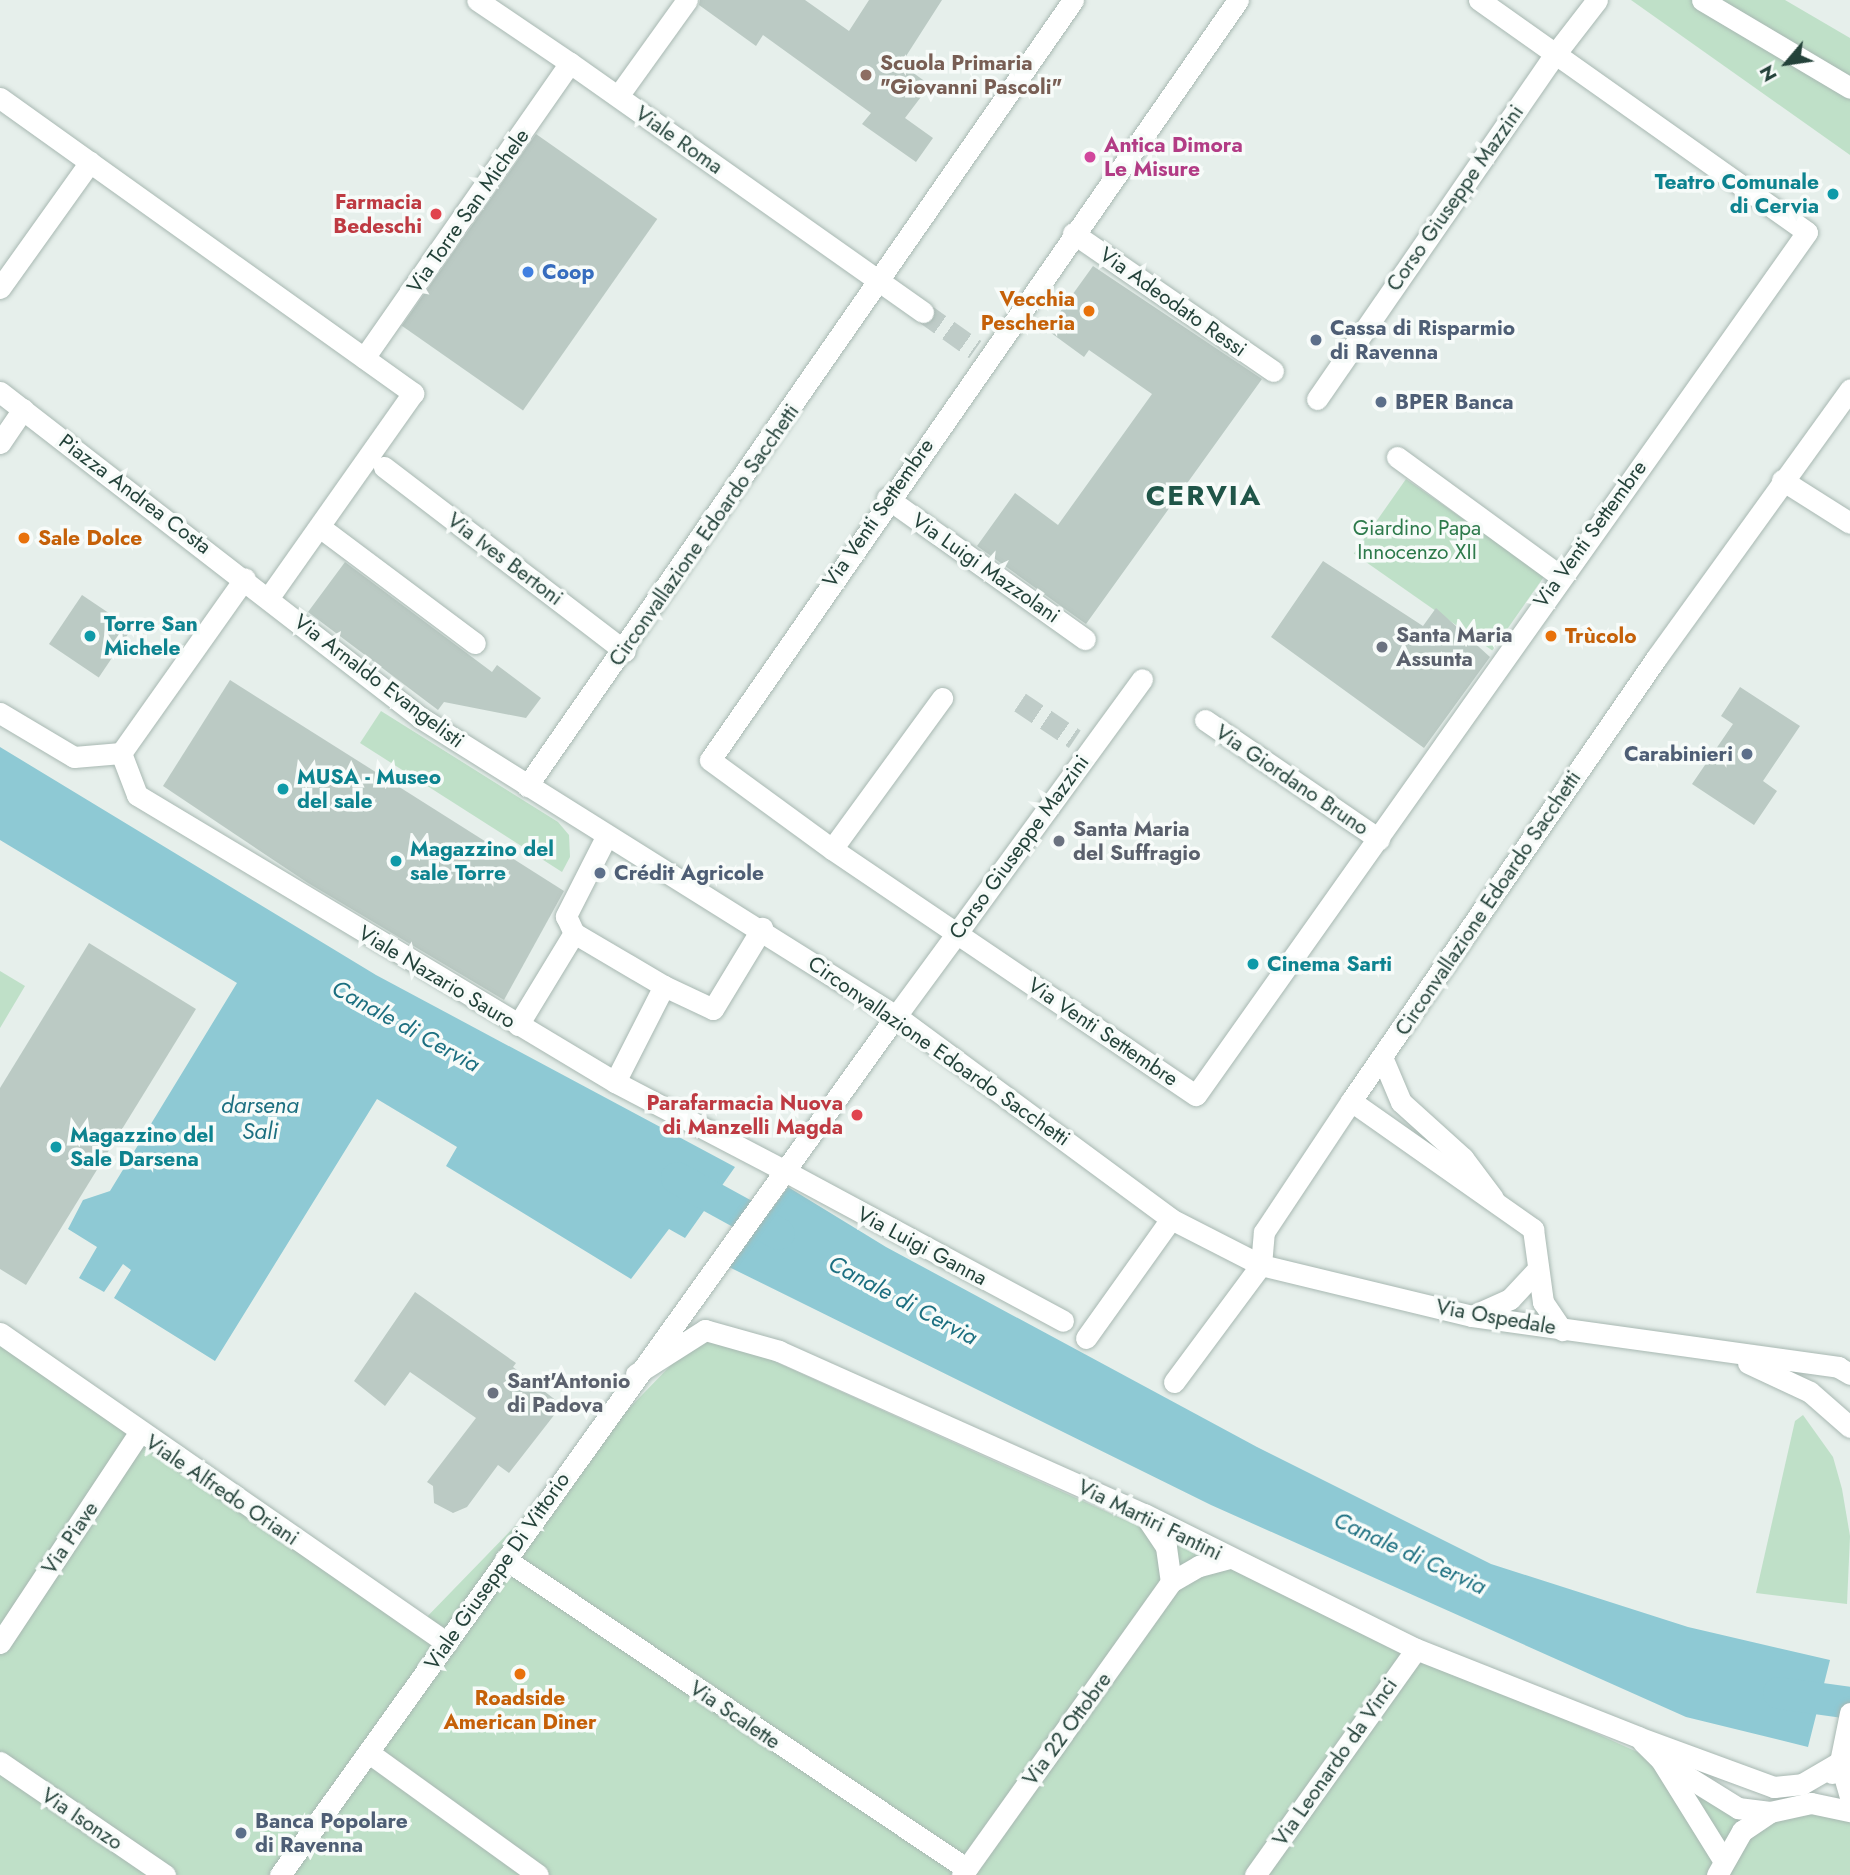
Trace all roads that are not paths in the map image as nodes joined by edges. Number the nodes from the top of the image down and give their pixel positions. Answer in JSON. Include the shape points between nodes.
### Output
{"nodes":[{"id":1,"x":477,"y":0,"type":"edge"},
{"id":2,"x":687,"y":0,"type":"edge"},
{"id":3,"x":1073,"y":0,"type":"edge"},
{"id":4,"x":1238,"y":0,"type":"edge"},
{"id":5,"x":1479,"y":0,"type":"edge"},
{"id":6,"x":1597,"y":0,"type":"edge"},
{"id":7,"x":1702,"y":0,"type":"edge"},
{"id":8,"x":1556,"y":53,"type":"junction"},
{"id":9,"x":570,"y":63,"type":"junction"},
{"id":10,"x":1850,"y":88,"type":"edge"},
{"id":11,"x":618,"y":96,"type":"junction"},
{"id":12,"x":0,"y":98,"type":"edge"},
{"id":13,"x":89,"y":162,"type":"junction"},
{"id":14,"x":1073,"y":233,"type":"junction"},
{"id":15,"x":879,"y":281,"type":"junction"},
{"id":16,"x":0,"y":288,"type":"edge"},
{"id":17,"x":923,"y":312,"type":"tunnel mouth"},
{"id":18,"x":365,"y":358,"type":"junction"},
{"id":19,"x":1273,"y":371,"type":"dead end"},
{"id":20,"x":1850,"y":389,"type":"edge"},
{"id":21,"x":0,"y":392,"type":"edge"},
{"id":22,"x":1317,"y":400,"type":"dead end"},
{"id":23,"x":23,"y":410,"type":"junction"},
{"id":24,"x":0,"y":443,"type":"edge"},
{"id":25,"x":1397,"y":457,"type":"dead end"},
{"id":26,"x":384,"y":467,"type":"dead end"},
{"id":27,"x":1782,"y":480,"type":"junction"},
{"id":28,"x":887,"y":498,"type":"junction"},
{"id":29,"x":1850,"y":523,"type":"edge"},
{"id":30,"x":321,"y":528,"type":"junction"},
{"id":31,"x":1560,"y":576,"type":"junction"},
{"id":32,"x":246,"y":579,"type":"junction"},
{"id":33,"x":269,"y":597,"type":"junction"},
{"id":34,"x":1086,"y":639,"type":"dead end"},
{"id":35,"x":475,"y":643,"type":"dead end"},
{"id":36,"x":625,"y":651,"type":"junction"},
{"id":37,"x":1142,"y":679,"type":"dead end"},
{"id":38,"x":943,"y":698,"type":"dead end"},
{"id":39,"x":0,"y":713,"type":"edge"},
{"id":40,"x":1205,"y":720,"type":"dead end"},
{"id":41,"x":121,"y":753,"type":"junction"},
{"id":42,"x":527,"y":786,"type":"junction"},
{"id":43,"x":606,"y":836,"type":"junction"},
{"id":44,"x":1379,"y":839,"type":"junction"},
{"id":45,"x":832,"y":849,"type":"junction"},
{"id":46,"x":762,"y":928,"type":"junction"},
{"id":47,"x":574,"y":933,"type":"junction"},
{"id":48,"x":957,"y":933,"type":"junction"},
{"id":49,"x":664,"y":986,"type":"junction"},
{"id":50,"x":896,"y":1016,"type":"junction"},
{"id":51,"x":518,"y":1025,"type":"junction"},
{"id":52,"x":1382,"y":1058,"type":"junction"},
{"id":53,"x":615,"y":1082,"type":"junction"},
{"id":54,"x":1351,"y":1101,"type":"junction"},
{"id":55,"x":783,"y":1170,"type":"junction"},
{"id":56,"x":1494,"y":1200,"type":"junction"},
{"id":57,"x":1171,"y":1219,"type":"junction"},
{"id":58,"x":1261,"y":1265,"type":"junction"},
{"id":59,"x":1536,"y":1271,"type":"junction"},
{"id":60,"x":1472,"y":1315,"type":"junction"},
{"id":61,"x":1063,"y":1321,"type":"dead end"},
{"id":62,"x":1562,"y":1330,"type":"junction"},
{"id":63,"x":0,"y":1333,"type":"edge"},
{"id":64,"x":1086,"y":1338,"type":"dead end"},
{"id":65,"x":1733,"y":1356,"type":"junction"},
{"id":66,"x":636,"y":1374,"type":"junction"},
{"id":67,"x":1850,"y":1374,"type":"edge"},
{"id":68,"x":1174,"y":1382,"type":"dead end"},
{"id":69,"x":1850,"y":1427,"type":"edge"},
{"id":70,"x":139,"y":1433,"type":"junction"},
{"id":71,"x":1144,"y":1514,"type":"junction"},
{"id":72,"x":1228,"y":1558,"type":"junction"},
{"id":73,"x":505,"y":1559,"type":"junction"},
{"id":74,"x":1171,"y":1582,"type":"junction"},
{"id":75,"x":0,"y":1643,"type":"edge"},
{"id":76,"x":447,"y":1643,"type":"junction"},
{"id":77,"x":1416,"y":1649,"type":"junction"},
{"id":78,"x":1850,"y":1713,"type":"edge"},
{"id":79,"x":1638,"y":1737,"type":"junction"},
{"id":80,"x":369,"y":1753,"type":"junction"},
{"id":81,"x":1661,"y":1760,"type":"junction"},
{"id":82,"x":0,"y":1762,"type":"edge"},
{"id":83,"x":1840,"y":1762,"type":"junction"},
{"id":84,"x":1850,"y":1796,"type":"edge"},
{"id":85,"x":1811,"y":1803,"type":"junction"},
{"id":86,"x":1850,"y":1811,"type":"edge"},
{"id":87,"x":1770,"y":1812,"type":"junction"},
{"id":88,"x":1720,"y":1867,"type":"edge"},
{"id":89,"x":964,"y":1872,"type":"edge"},
{"id":90,"x":164,"y":1875,"type":"edge"},
{"id":91,"x":280,"y":1875,"type":"edge"},
{"id":92,"x":538,"y":1875,"type":"edge"},
{"id":93,"x":1255,"y":1875,"type":"edge"}],
"edges":[{"from":1,"to":9,"type":"street","name":"Viale Roma"},
{"from":2,"to":11,"type":"street"},
{"from":3,"to":15,"type":"street","name":"Circonvallazione Edoardo Sacchetti"},
{"from":4,"to":14,"type":"street","name":"Via Venti Settembre"},
{"from":5,"to":8,"type":"street","name":"Via Venti Settembre"},
{"from":6,"to":8,"type":"street","name":"Corso Giuseppe Mazzini"},
{"from":7,"to":10,"type":"street"},
{"from":8,"to":22,"type":"street","name":"Corso Giuseppe Mazzini"},
{"from":8,"to":31,"type":"street","name":"Via Venti Settembre","via":[[1807,232]]},
{"from":9,"to":11,"type":"street","name":"Viale Roma"},
{"from":9,"to":18,"type":"street","name":"Via Torre San Michele"},
{"from":11,"to":15,"type":"street","name":"Viale Roma"},
{"from":12,"to":13,"type":"street"},
{"from":13,"to":16,"type":"street"},
{"from":13,"to":18,"type":"street"},
{"from":14,"to":19,"type":"street","name":"Via Adeodato Ressi"},
{"from":14,"to":28,"type":"street","name":"Via Venti Settembre","via":[[981,354]]},
{"from":15,"to":17,"type":"street","name":"Viale Roma"},
{"from":15,"to":36,"type":"street","name":"Circonvallazione Edoardo Sacchetti"},
{"from":18,"to":30,"type":"street","via":[[413,393]]},
{"from":20,"to":27,"type":"street","name":"Circonvallazione Edoardo Sacchetti"},
{"from":21,"to":23,"type":"street","name":"Piazza Andrea Costa"},
{"from":23,"to":24,"type":"street"},
{"from":23,"to":32,"type":"street","name":"Piazza Andrea Costa"},
{"from":25,"to":31,"type":"street"},
{"from":26,"to":36,"type":"street","name":"Via Ives Bertoni"},
{"from":27,"to":29,"type":"street"},
{"from":27,"to":52,"type":"street","name":"Circonvallazione Edoardo Sacchetti"},
{"from":28,"to":34,"type":"street","name":"Via Luigi Mazzolani"},
{"from":28,"to":45,"type":"street","name":"Via Venti Settembre","via":[[710,760]]},
{"from":30,"to":33,"type":"street"},
{"from":30,"to":35,"type":"street"},
{"from":31,"to":44,"type":"street","name":"Via Venti Settembre"},
{"from":32,"to":33,"type":"street","name":"Piazza Andrea Costa"},
{"from":32,"to":41,"type":"street"},
{"from":33,"to":42,"type":"street","name":"Via Arnaldo Evangelisti","via":[[421,718]]},
{"from":36,"to":42,"type":"street","name":"Circonvallazione Edoardo Sacchetti"},
{"from":37,"to":48,"type":"street","name":"Corso Giuseppe Mazzini","via":[[1083,743]]},
{"from":38,"to":45,"type":"street"},
{"from":39,"to":41,"type":"street","via":[[74,758]]},
{"from":40,"to":44,"type":"street","name":"Via Giordano Bruno"},
{"from":41,"to":51,"type":"street","name":"Viale Nazario Sauro","via":[[137,795]]},
{"from":42,"to":43,"type":"street","name":"Circonvallazione Edoardo Sacchetti"},
{"from":43,"to":46,"type":"street","name":"Circonvallazione Edoardo Sacchetti"},
{"from":43,"to":47,"type":"street","via":[[566,916]]},
{"from":44,"to":48,"type":"street","name":"Via Venti Settembre","via":[[1196,1095]]},
{"from":45,"to":48,"type":"street","name":"Via Venti Settembre"},
{"from":46,"to":49,"type":"street","via":[[713,1009]]},
{"from":46,"to":50,"type":"street","name":"Circonvallazione Edoardo Sacchetti"},
{"from":47,"to":49,"type":"street"},
{"from":47,"to":51,"type":"street"},
{"from":48,"to":50,"type":"street","name":"Corso Giuseppe Mazzini"},
{"from":49,"to":53,"type":"street"},
{"from":50,"to":55,"type":"street","name":"Corso Giuseppe Mazzini"},
{"from":50,"to":57,"type":"street","name":"Circonvallazione Edoardo Sacchetti"},
{"from":51,"to":53,"type":"street","name":"Viale Nazario Sauro"},
{"from":52,"to":54,"type":"street","name":"Circonvallazione Edoardo Sacchetti"},
{"from":52,"to":56,"type":"street","via":[[1401,1102],[1463,1158]]},
{"from":53,"to":55,"type":"street","name":"Viale Nazario Sauro"},
{"from":54,"to":56,"type":"street"},
{"from":54,"to":58,"type":"street","name":"Circonvallazione Edoardo Sacchetti","via":[[1264,1231]]},
{"from":55,"to":61,"type":"street","name":"Via Luigi Ganna"},
{"from":55,"to":66,"type":"street","name":"Viale Giuseppe Di Vittorio"},
{"from":56,"to":59,"type":"street","via":[[1533,1229]]},
{"from":57,"to":58,"type":"street","name":"Circonvallazione Edoardo Sacchetti"},
{"from":57,"to":64,"type":"street"},
{"from":58,"to":60,"type":"street","name":"Via Ospedale"},
{"from":58,"to":68,"type":"street"},
{"from":59,"to":60,"type":"street","via":[[1510,1299]]},
{"from":59,"to":62,"type":"street","via":[[1543,1302]]},
{"from":60,"to":62,"type":"street","name":"Via Ospedale"},
{"from":62,"to":65,"type":"street","name":"Via Ospedale"},
{"from":63,"to":70,"type":"street","name":"Viale Alfredo Oriani"},
{"from":65,"to":67,"type":"street","via":[[1838,1367]]},
{"from":65,"to":69,"type":"street","via":[[1810,1392]]},
{"from":66,"to":71,"type":"street","name":"Via Martiri Fantini","via":[[705,1330],[779,1352]]},
{"from":66,"to":73,"type":"street","name":"Viale Giuseppe Di Vittorio"},
{"from":70,"to":75,"type":"street","name":"Via Piave"},
{"from":70,"to":76,"type":"street","name":"Viale Alfredo Oriani"},
{"from":71,"to":72,"type":"street","name":"Via Martiri Fantini"},
{"from":71,"to":74,"type":"street","via":[[1166,1547]]},
{"from":72,"to":74,"type":"street","name":"Via 22 Ottobre","via":[[1199,1566]]},
{"from":72,"to":77,"type":"street","name":"Via Martiri Fantini"},
{"from":73,"to":76,"type":"street","name":"Viale Giuseppe Di Vittorio"},
{"from":73,"to":89,"type":"street","name":"Via Scalette"},
{"from":74,"to":89,"type":"street","name":"Via 22 Ottobre"},
{"from":76,"to":80,"type":"street","name":"Viale Giuseppe Di Vittorio"},
{"from":77,"to":79,"type":"street","name":"Via Martiri Fantini"},
{"from":77,"to":93,"type":"street","name":"Via Leonardo da Vinci"},
{"from":78,"to":83,"type":"street"},
{"from":79,"to":81,"type":"street","name":"Via Martiri Fantini"},
{"from":79,"to":83,"type":"street","via":[[1774,1787],[1802,1784]]},
{"from":80,"to":91,"type":"street","name":"Viale Giuseppe Di Vittorio"},
{"from":80,"to":92,"type":"street"},
{"from":81,"to":87,"type":"street","via":[[1738,1808]]},
{"from":81,"to":88,"type":"street"},
{"from":82,"to":90,"type":"street","name":"Via Isonzo"},
{"from":83,"to":84,"type":"street"},
{"from":83,"to":85,"type":"street"},
{"from":85,"to":86,"type":"street"},
{"from":85,"to":87,"type":"street"},
{"from":87,"to":88,"type":"street","via":[[1742,1831]]}]}
